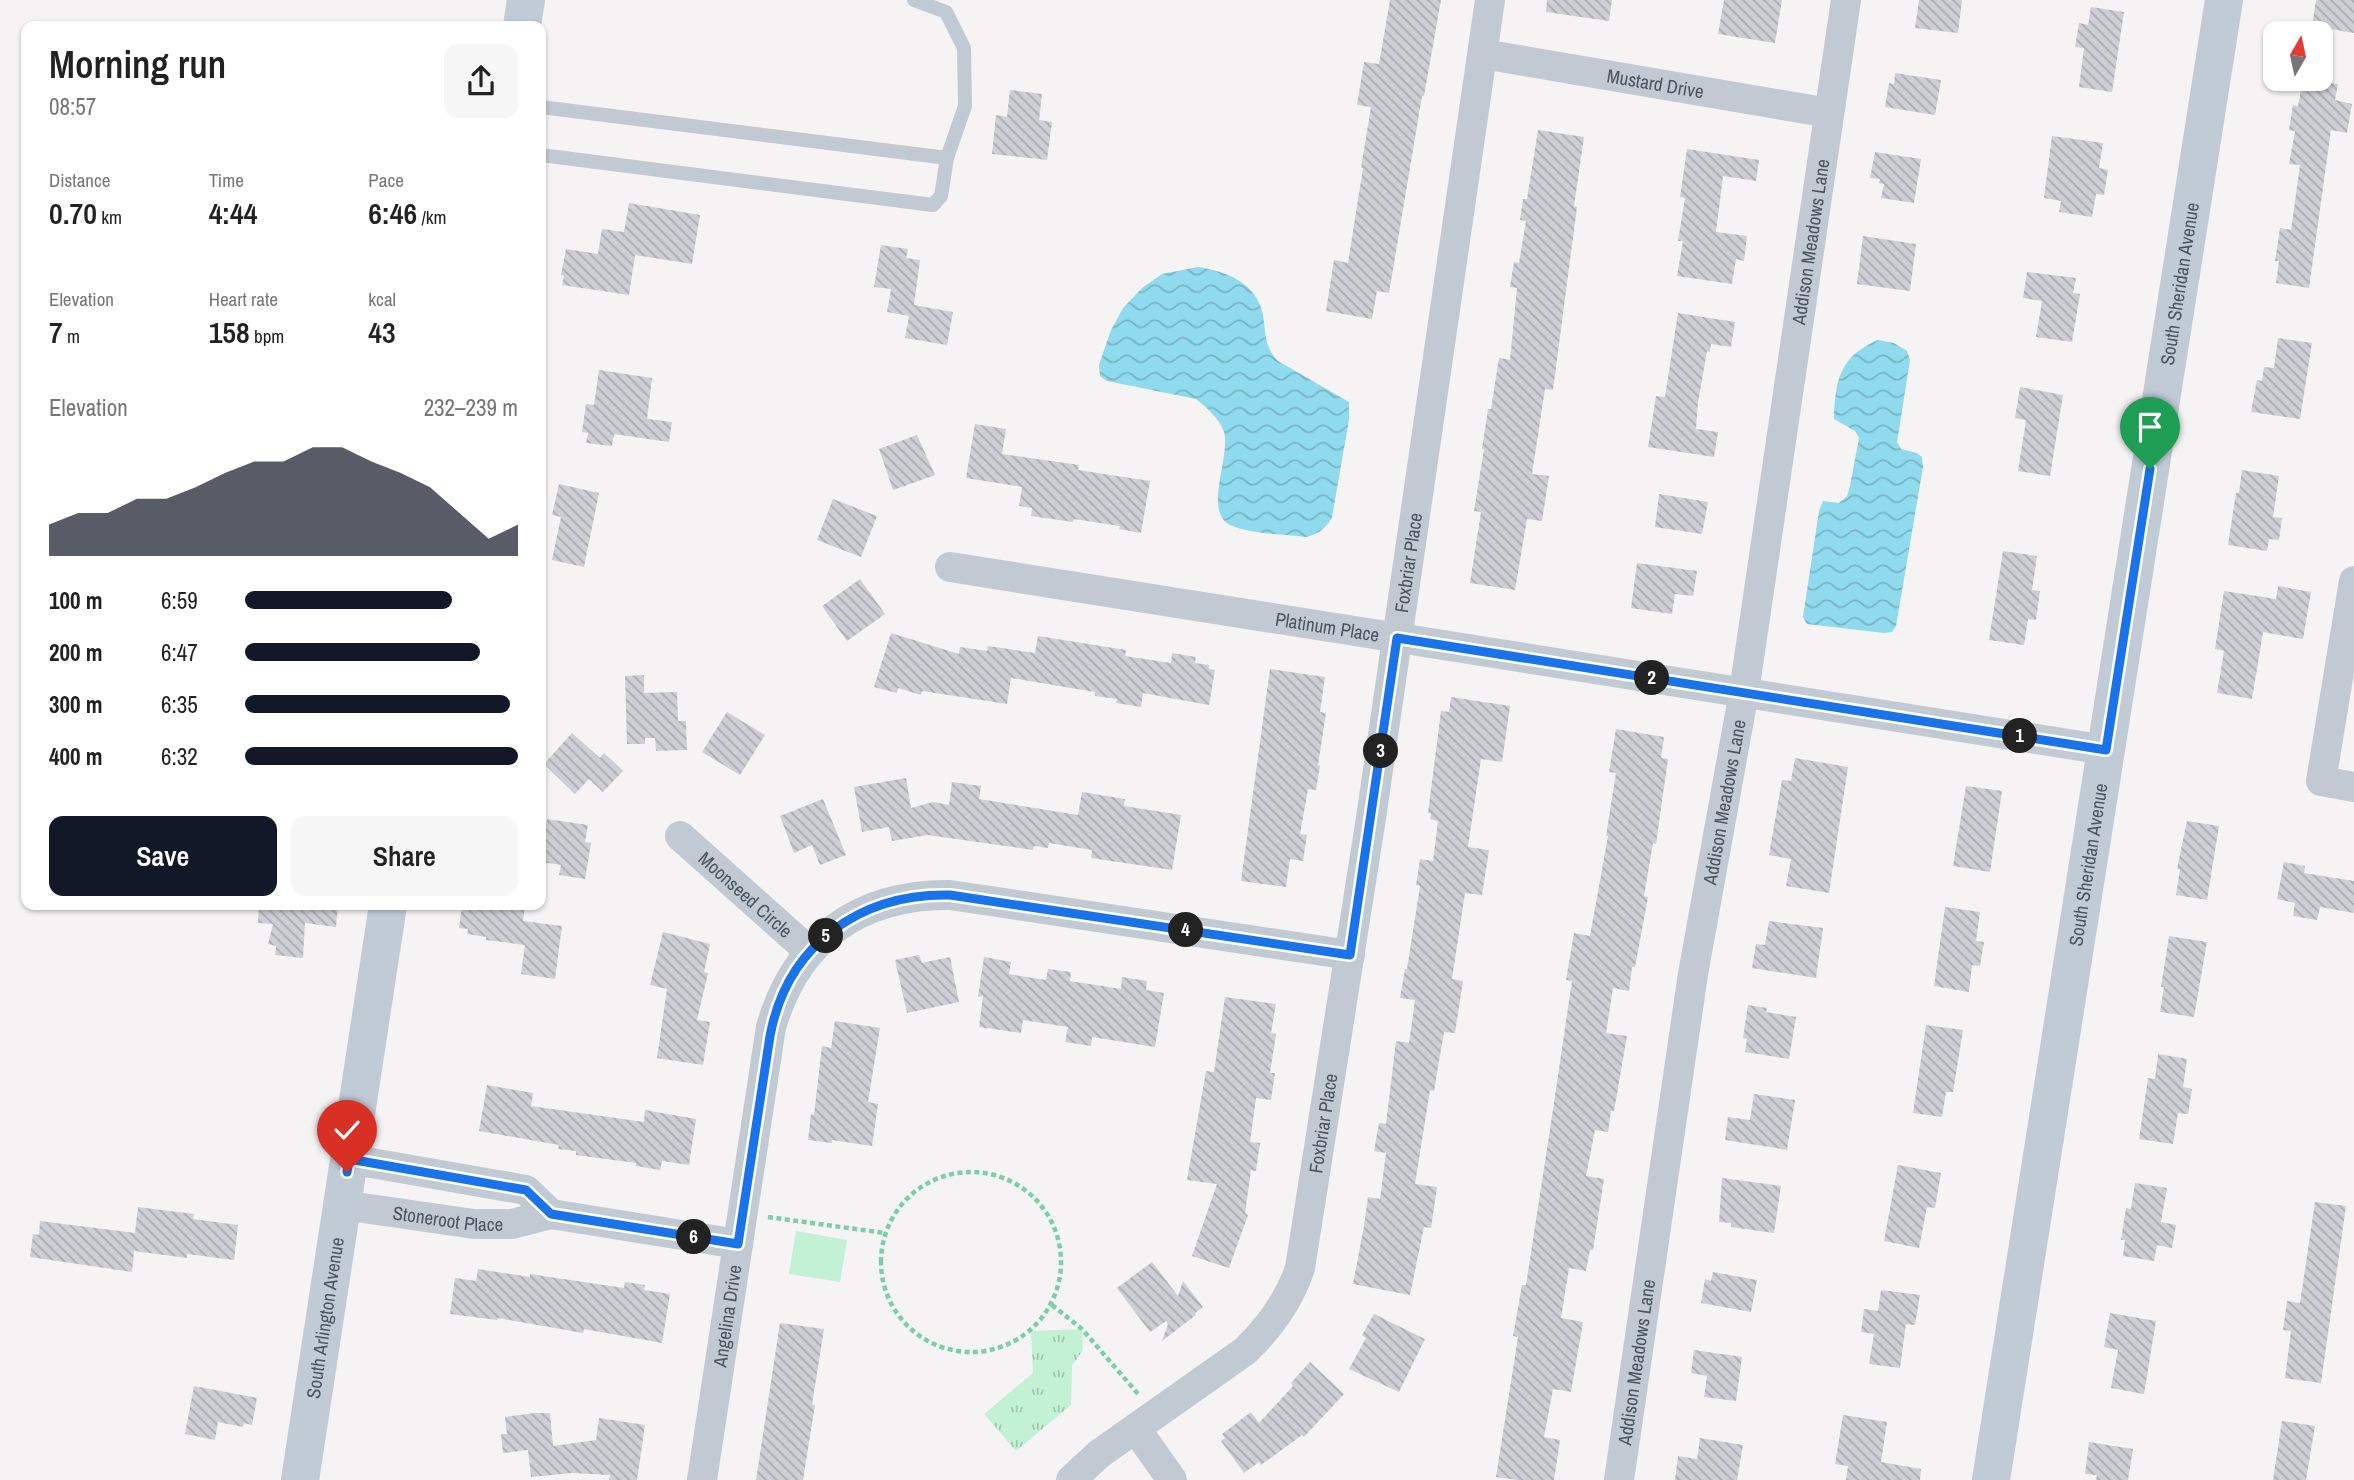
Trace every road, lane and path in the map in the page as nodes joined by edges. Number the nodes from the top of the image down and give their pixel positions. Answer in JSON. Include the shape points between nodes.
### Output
{"nodes":[{"id":1,"x":526,"y":0,"type":"edge"},
{"id":2,"x":914,"y":0,"type":"edge"},
{"id":3,"x":1490,"y":0,"type":"edge"},
{"id":4,"x":1846,"y":0,"type":"edge"},
{"id":5,"x":2224,"y":0,"type":"edge"},
{"id":6,"x":523,"y":21,"type":"edge"},
{"id":7,"x":1483,"y":54,"type":"junction"},
{"id":8,"x":546,"y":108,"type":"edge"},
{"id":9,"x":1829,"y":113,"type":"junction"},
{"id":10,"x":546,"y":156,"type":"edge"},
{"id":11,"x":947,"y":158,"type":"junction"},
{"id":12,"x":950,"y":567,"type":"dead end"},
{"id":13,"x":2354,"y":581,"type":"edge"},
{"id":14,"x":1397,"y":638,"type":"junction"},
{"id":15,"x":1744,"y":692,"type":"junction"},
{"id":16,"x":2106,"y":750,"type":"junction"},
{"id":17,"x":2354,"y":787,"type":"edge"},
{"id":18,"x":680,"y":836,"type":"dead end"},
{"id":19,"x":387,"y":910,"type":"edge"},
{"id":20,"x":810,"y":952,"type":"junction"},
{"id":21,"x":1350,"y":955,"type":"junction"},
{"id":22,"x":349,"y":1159,"type":"junction"},
{"id":23,"x":342,"y":1205,"type":"junction"},
{"id":24,"x":551,"y":1214,"type":"junction"},
{"id":25,"x":743,"y":1214,"type":"junction"},
{"id":26,"x":885,"y":1233,"type":"junction"},
{"id":27,"x":738,"y":1244,"type":"junction"},
{"id":28,"x":1052,"y":1305,"type":"junction"},
{"id":29,"x":1145,"y":1422,"type":"junction"},
{"id":30,"x":300,"y":1480,"type":"edge"},
{"id":31,"x":702,"y":1480,"type":"edge"},
{"id":32,"x":1071,"y":1480,"type":"edge"},
{"id":33,"x":1172,"y":1480,"type":"edge"},
{"id":34,"x":1619,"y":1480,"type":"edge"},
{"id":35,"x":1991,"y":1480,"type":"edge"}],
"edges":[{"from":1,"to":6,"type":"street"},
{"from":2,"to":11,"type":"lane","via":[[946,12],[964,48],[965,106]]},
{"from":3,"to":7,"type":"street","name":"Foxbriar Place"},
{"from":4,"to":9,"type":"street","name":"Addison Meadows Lane"},
{"from":5,"to":16,"type":"street","name":"South Sheridan Avenue"},
{"from":7,"to":9,"type":"street","name":"Mustard Drive"},
{"from":7,"to":14,"type":"street","name":"Foxbriar Place"},
{"from":8,"to":11,"type":"lane"},
{"from":9,"to":15,"type":"street","name":"Addison Meadows Lane"},
{"from":10,"to":11,"type":"lane","via":[[933,205],[941,196]]},
{"from":12,"to":14,"type":"street","name":"Platinum Place"},
{"from":13,"to":17,"type":"street","via":[[2321,781]]},
{"from":14,"to":15,"type":"street","name":"Platinum Place"},
{"from":14,"to":21,"type":"street","name":"Foxbriar Place"},
{"from":15,"to":16,"type":"street","name":"Platinum Place"},
{"from":15,"to":34,"type":"street","name":"Addison Meadows Lane","via":[[1693,974]]},
{"from":16,"to":35,"type":"street","name":"South Sheridan Avenue"},
{"from":18,"to":20,"type":"street","name":"Moonseed Circle"},
{"from":19,"to":22,"type":"street","name":"South Arlington Avenue"},
{"from":20,"to":21,"type":"street","name":"Angelina Drive","via":[[861,912],[912,896],[939,895]]},
{"from":20,"to":25,"type":"street","name":"Angelina Drive","via":[[785,990],[771,1027]]},
{"from":21,"to":29,"type":"street","name":"Foxbriar Place","via":[[1297,1279],[1285,1303],[1245,1351]]},
{"from":22,"to":23,"type":"street","name":"South Arlington Avenue"},
{"from":22,"to":24,"type":"street","name":"Stoneroot Place","via":[[526,1190]]},
{"from":23,"to":24,"type":"street","name":"Stoneroot Place","via":[[474,1224],[512,1224]]},
{"from":23,"to":30,"type":"street","name":"South Arlington Avenue"},
{"from":24,"to":27,"type":"street","name":"Stoneroot Place"},
{"from":25,"to":26,"type":"path"},
{"from":25,"to":27,"type":"street","name":"Angelina Drive"},
{"from":26,"to":28,"type":"path","via":[[880,1263],[885,1292],[900,1318],[922,1338],[940,1346],[979,1352],[1009,1345],[1033,1329]]},
{"from":26,"to":28,"type":"path","via":[[898,1207],[920,1186],[948,1174],[978,1171],[1007,1178],[1032,1194],[1051,1218],[1061,1246],[1061,1276]]},
{"from":27,"to":31,"type":"street","name":"Angelina Drive"},
{"from":28,"to":29,"type":"path","via":[[1082,1329]]},
{"from":29,"to":32,"type":"street","name":"Foxbriar Place"},
{"from":29,"to":33,"type":"street"}]}
